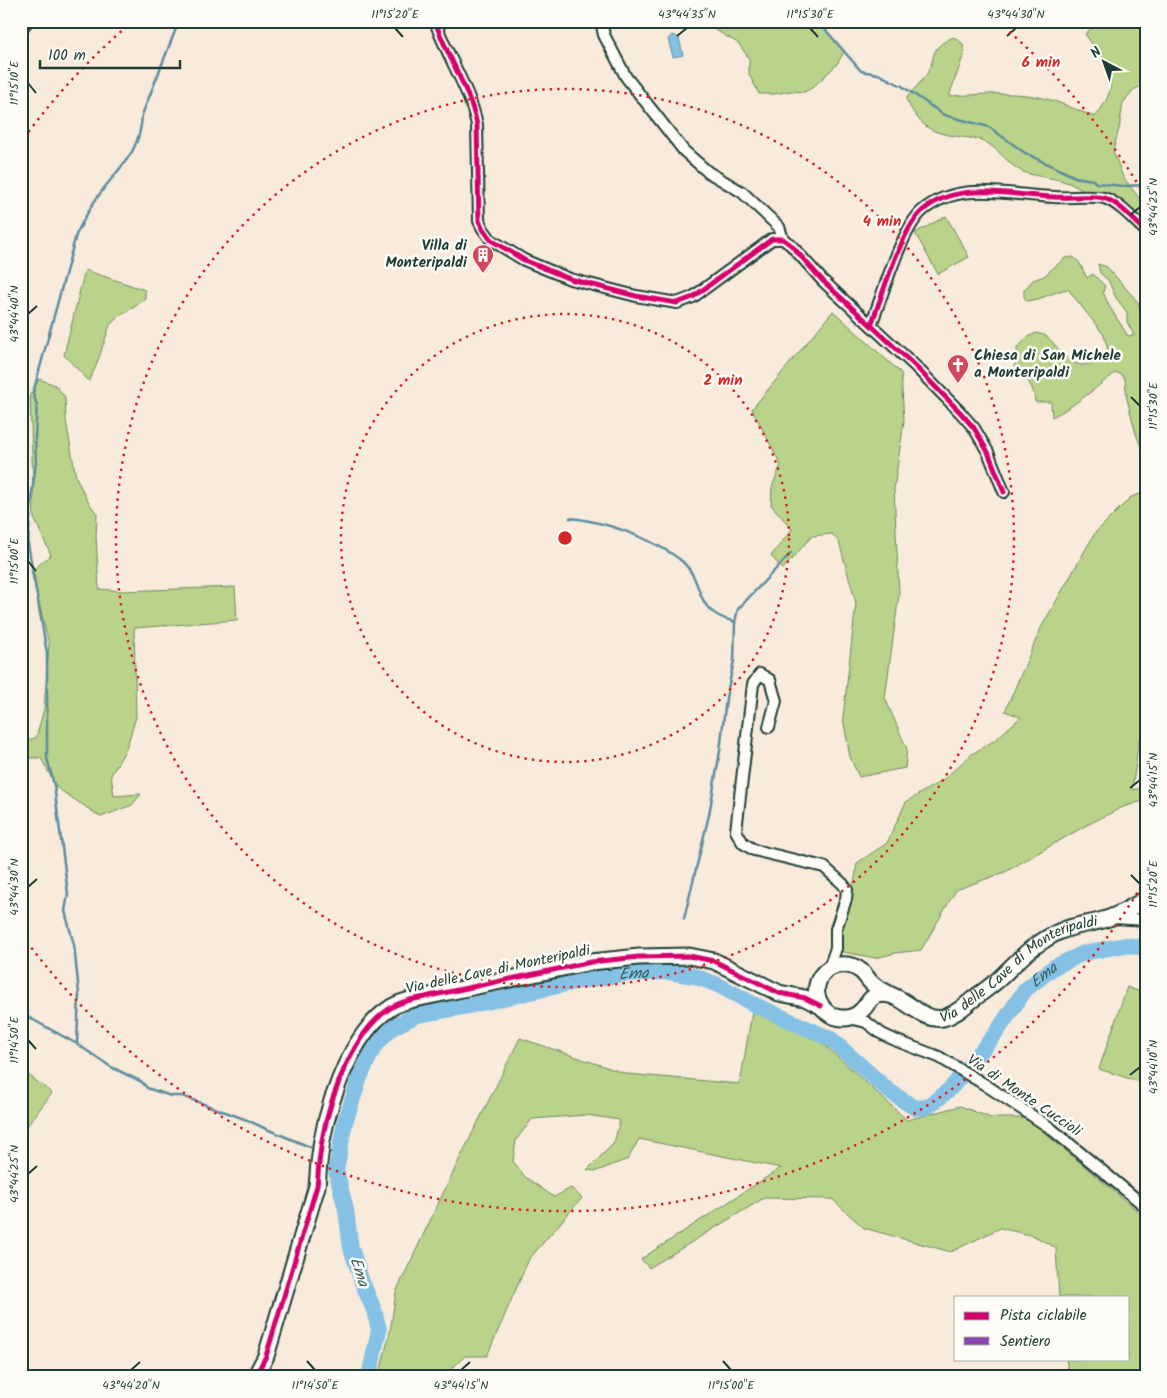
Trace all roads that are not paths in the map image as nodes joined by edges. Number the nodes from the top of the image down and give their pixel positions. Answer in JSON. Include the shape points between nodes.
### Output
{"nodes":[{"id":1,"x":28,"y":21,"type":"edge"},
{"id":2,"x":435,"y":21,"type":"edge"},
{"id":3,"x":600,"y":21,"type":"edge"},
{"id":4,"x":21,"y":29,"type":"edge"},
{"id":5,"x":1146,"y":230,"type":"edge"},
{"id":6,"x":783,"y":238,"type":"junction"},
{"id":7,"x":871,"y":325,"type":"junction"},
{"id":8,"x":1004,"y":492,"type":"dead end"},
{"id":9,"x":769,"y":727,"type":"dead end"},
{"id":10,"x":1146,"y":899,"type":"edge"},
{"id":11,"x":1108,"y":919,"type":"junction"},
{"id":12,"x":1146,"y":920,"type":"edge"},
{"id":13,"x":836,"y":948,"type":"junction"},
{"id":14,"x":845,"y":964,"type":"junction"},
{"id":15,"x":829,"y":968,"type":"junction"},
{"id":16,"x":866,"y":977,"type":"junction"},
{"id":17,"x":817,"y":990,"type":"junction"},
{"id":18,"x":797,"y":996,"type":"junction"},
{"id":19,"x":897,"y":998,"type":"junction"},
{"id":20,"x":868,"y":1001,"type":"junction"},
{"id":21,"x":821,"y":1006,"type":"junction"},
{"id":22,"x":849,"y":1018,"type":"junction"},
{"id":23,"x":875,"y":1028,"type":"junction"},
{"id":24,"x":1146,"y":1207,"type":"edge"},
{"id":25,"x":255,"y":1377,"type":"edge"}],
"edges":[{"from":1,"to":4,"type":"street"},
{"from":2,"to":6,"type":"street","via":[[474,110],[479,220],[491,240],[524,260],[570,279],[677,303],[693,298],[772,239]]},
{"from":3,"to":6,"type":"street","via":[[626,77],[684,151],[708,172],[742,192],[779,227]]},
{"from":5,"to":7,"type":"street","via":[[1119,206],[1103,198],[962,192],[942,199],[922,212],[906,232]]},
{"from":6,"to":7,"type":"street"},
{"from":7,"to":8,"type":"street","via":[[974,428]]},
{"from":9,"to":13,"type":"street","via":[[776,701],[770,680],[760,674],[753,684],[736,831],[742,843],[754,850],[824,867],[843,884],[847,890],[836,929]]},
{"from":10,"to":11,"type":"street"},
{"from":11,"to":12,"type":"street","name":"Via delle Cave di Monteripaldi"},
{"from":11,"to":19,"type":"street","name":"Via delle Cave di Monteripaldi","via":[[1054,935],[1029,951],[959,1011],[945,1018],[929,1017]]},
{"from":13,"to":14,"type":"street","name":"Via delle Cave di Monteripaldi"},
{"from":13,"to":15,"type":"street"},
{"from":14,"to":15,"type":"street"},
{"from":14,"to":16,"type":"street","name":"Via delle Cave di Monteripaldi","via":[[859,969]]},
{"from":15,"to":17,"type":"street","via":[[820,978]]},
{"from":16,"to":19,"type":"street","name":"Via delle Cave di Monteripaldi","via":[[874,986]]},
{"from":16,"to":20,"type":"street","via":[[870,993]]},
{"from":17,"to":18,"type":"street"},
{"from":17,"to":21,"type":"street"},
{"from":18,"to":21,"type":"street","name":"Via delle Cave di Monteripaldi"},
{"from":18,"to":25,"type":"street","name":"Via delle Cave di Monteripaldi","via":[[779,993],[714,961],[689,956],[639,957],[591,962],[498,980],[410,1000],[390,1008],[362,1037],[338,1084],[318,1163],[317,1186],[266,1356]]},
{"from":19,"to":20,"type":"street","name":"Via delle Cave di Monteripaldi","via":[[882,994]]},
{"from":20,"to":22,"type":"street","via":[[861,1012]]},
{"from":20,"to":23,"type":"street","via":[[867,1011]]},
{"from":21,"to":22,"type":"street","name":"Via delle Cave di Monteripaldi","via":[[830,1015]]},
{"from":22,"to":23,"type":"street","name":"Via di Monte Cuccioli","via":[[859,1019]]},
{"from":23,"to":24,"type":"street","name":"Via di Monte Cuccioli","via":[[897,1041],[939,1057],[984,1084],[1049,1128]]}]}
